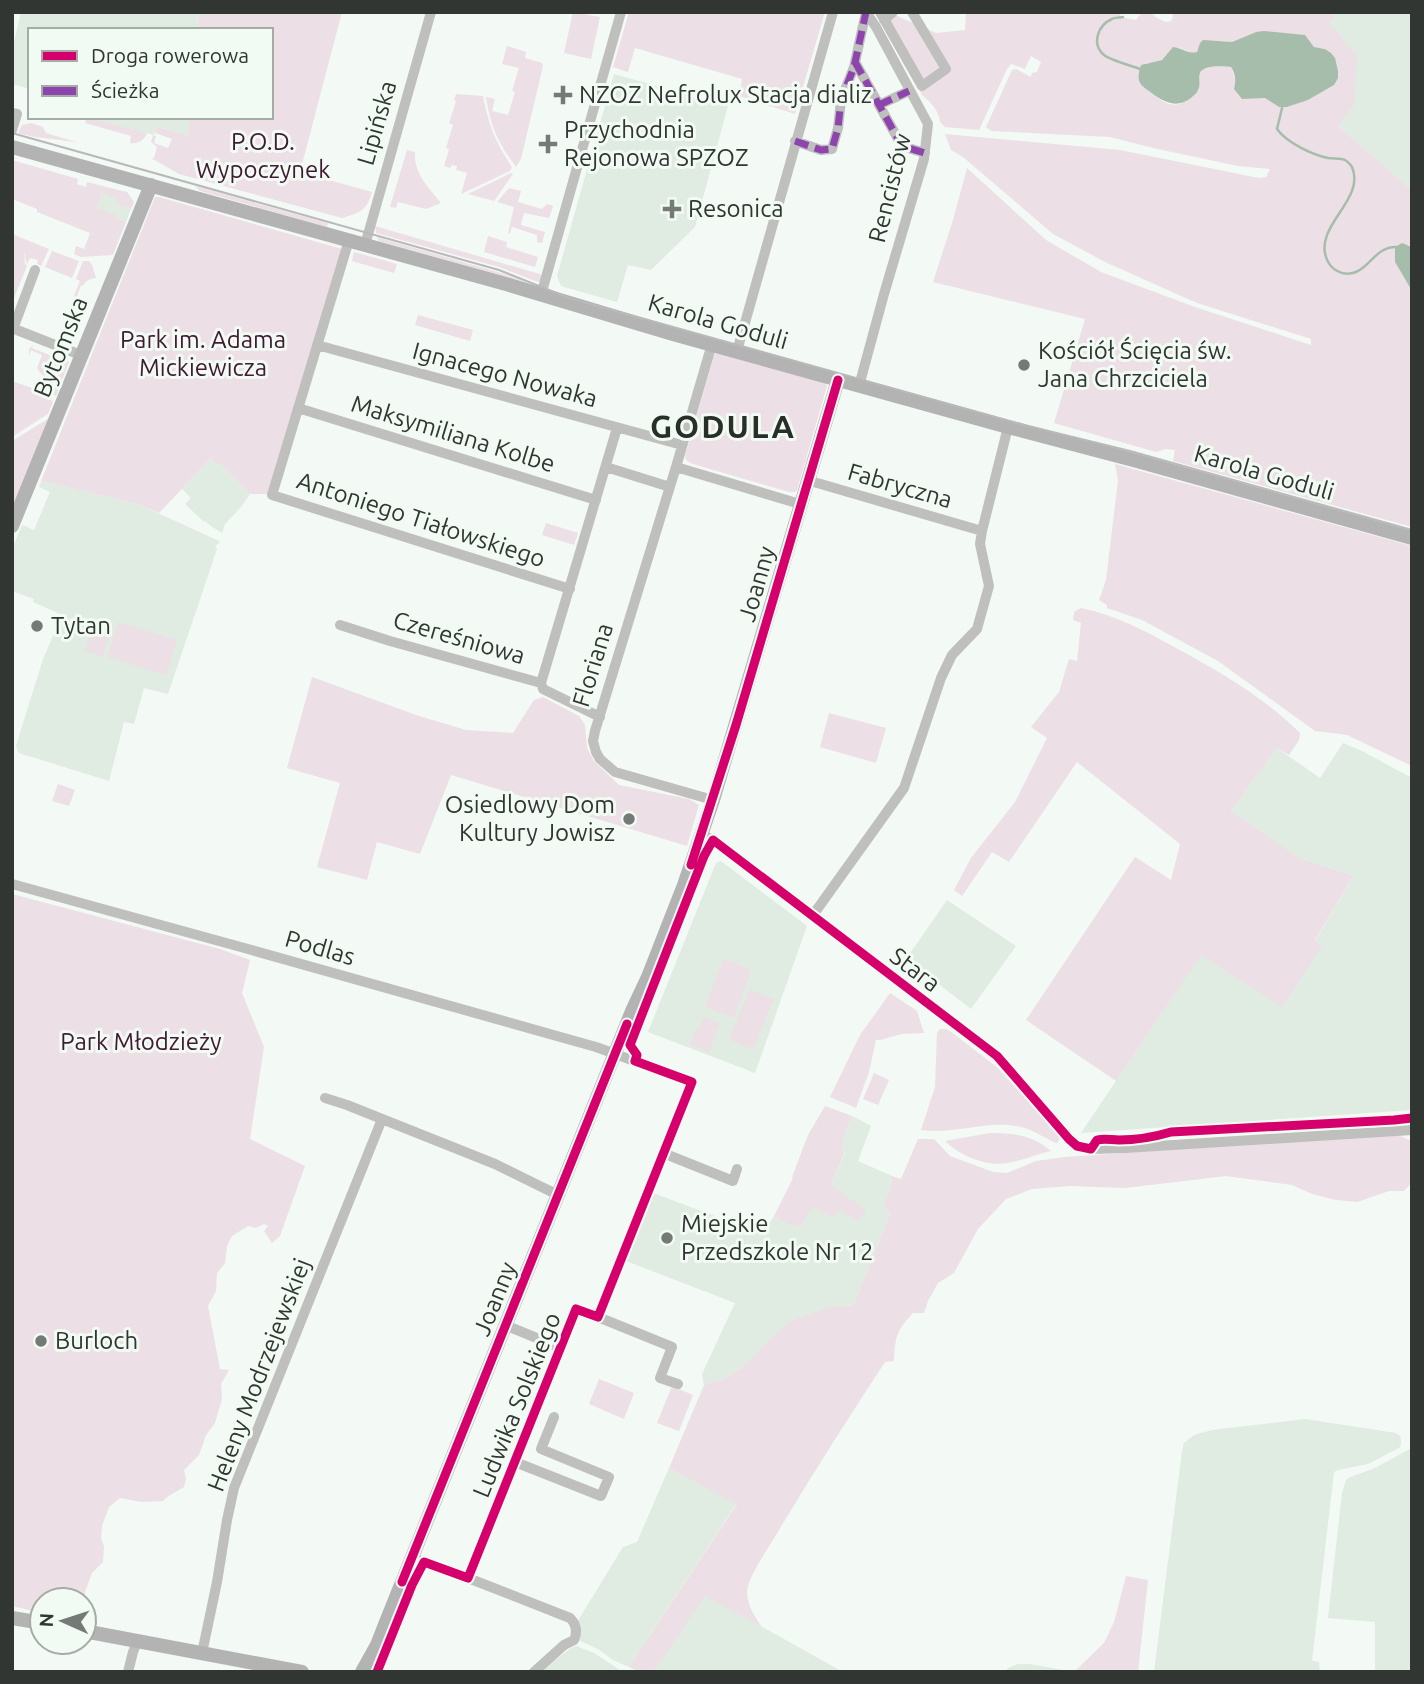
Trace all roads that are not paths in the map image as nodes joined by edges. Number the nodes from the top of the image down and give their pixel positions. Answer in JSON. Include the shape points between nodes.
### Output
{"nodes":[{"id":1,"x":431,"y":12,"type":"edge"},
{"id":2,"x":621,"y":12,"type":"edge"},
{"id":3,"x":833,"y":12,"type":"edge"},
{"id":4,"x":866,"y":12,"type":"edge"},
{"id":5,"x":893,"y":12,"type":"edge"},
{"id":6,"x":912,"y":12,"type":"edge"},
{"id":7,"x":882,"y":16,"type":"edge"},
{"id":8,"x":855,"y":62,"type":"junction"},
{"id":9,"x":909,"y":90,"type":"junction"},
{"id":10,"x":879,"y":105,"type":"junction"},
{"id":11,"x":15,"y":113,"type":"edge"},
{"id":12,"x":12,"y":130,"type":"edge"},
{"id":13,"x":796,"y":141,"type":"junction"},
{"id":14,"x":12,"y":147,"type":"edge"},
{"id":15,"x":925,"y":153,"type":"junction"},
{"id":16,"x":151,"y":185,"type":"junction"},
{"id":17,"x":349,"y":240,"type":"junction"},
{"id":18,"x":365,"y":245,"type":"junction"},
{"id":19,"x":36,"y":270,"type":"dead end"},
{"id":20,"x":541,"y":295,"type":"junction"},
{"id":21,"x":12,"y":329,"type":"edge"},
{"id":22,"x":712,"y":344,"type":"junction"},
{"id":23,"x":317,"y":345,"type":"junction"},
{"id":24,"x":737,"y":351,"type":"junction"},
{"id":25,"x":83,"y":356,"type":"junction"},
{"id":26,"x":838,"y":380,"type":"junction"},
{"id":27,"x":859,"y":386,"type":"junction"},
{"id":28,"x":298,"y":408,"type":"junction"},
{"id":29,"x":1008,"y":427,"type":"junction"},
{"id":30,"x":617,"y":428,"type":"junction"},
{"id":31,"x":682,"y":445,"type":"junction"},
{"id":32,"x":606,"y":467,"type":"junction"},
{"id":33,"x":676,"y":467,"type":"junction"},
{"id":34,"x":807,"y":480,"type":"junction"},
{"id":35,"x":670,"y":487,"type":"junction"},
{"id":36,"x":596,"y":500,"type":"junction"},
{"id":37,"x":800,"y":503,"type":"junction"},
{"id":38,"x":12,"y":526,"type":"edge"},
{"id":39,"x":982,"y":531,"type":"junction"},
{"id":40,"x":1412,"y":538,"type":"edge"},
{"id":41,"x":570,"y":589,"type":"junction"},
{"id":42,"x":340,"y":625,"type":"dead end"},
{"id":43,"x":541,"y":683,"type":"junction"},
{"id":44,"x":600,"y":717,"type":"junction"},
{"id":45,"x":713,"y":800,"type":"junction"},
{"id":46,"x":701,"y":834,"type":"junction"},
{"id":47,"x":12,"y":884,"type":"edge"},
{"id":48,"x":814,"y":915,"type":"junction"},
{"id":49,"x":615,"y":1054,"type":"junction"},
{"id":50,"x":325,"y":1098,"type":"dead end"},
{"id":51,"x":382,"y":1119,"type":"junction"},
{"id":52,"x":1412,"y":1130,"type":"edge"},
{"id":53,"x":663,"y":1153,"type":"junction"},
{"id":54,"x":737,"y":1169,"type":"dead end"},
{"id":55,"x":558,"y":1195,"type":"junction"},
{"id":56,"x":598,"y":1317,"type":"junction"},
{"id":57,"x":505,"y":1325,"type":"junction"},
{"id":58,"x":561,"y":1348,"type":"junction"},
{"id":59,"x":678,"y":1384,"type":"dead end"},
{"id":60,"x":554,"y":1417,"type":"dead end"},
{"id":61,"x":515,"y":1462,"type":"junction"},
{"id":62,"x":412,"y":1558,"type":"junction"},
{"id":63,"x":468,"y":1578,"type":"junction"},
{"id":64,"x":98,"y":1634,"type":"edge"},
{"id":65,"x":137,"y":1642,"type":"junction"},
{"id":66,"x":202,"y":1653,"type":"junction"},
{"id":67,"x":128,"y":1672,"type":"edge"},
{"id":68,"x":302,"y":1672,"type":"edge"},
{"id":69,"x":362,"y":1672,"type":"edge"},
{"id":70,"x":534,"y":1672,"type":"edge"}],
"edges":[{"from":1,"to":18,"type":"street","name":"Lipińska"},
{"from":2,"to":20,"type":"street"},
{"from":3,"to":13,"type":"street"},
{"from":4,"to":8,"type":"street"},
{"from":4,"to":9,"type":"street","name":"Rencistów"},
{"from":5,"to":7,"type":"street"},
{"from":6,"to":7,"type":"street","via":[[946,69],[922,86]]},
{"from":8,"to":10,"type":"street"},
{"from":8,"to":13,"type":"street","via":[[841,100],[832,149]]},
{"from":9,"to":10,"type":"street"},
{"from":9,"to":15,"type":"street","name":"Rencistów","via":[[928,124]]},
{"from":10,"to":15,"type":"street","via":[[902,146]]},
{"from":11,"to":12,"type":"street"},
{"from":13,"to":24,"type":"street"},
{"from":14,"to":16,"type":"street","name":"Karola Goduli"},
{"from":15,"to":27,"type":"street","name":"Rencistów"},
{"from":16,"to":17,"type":"street","name":"Karola Goduli"},
{"from":16,"to":25,"type":"street","name":"Bytomska"},
{"from":17,"to":18,"type":"street","name":"Karola Goduli"},
{"from":17,"to":23,"type":"street","name":"Antoniego Tiałowskiego"},
{"from":18,"to":20,"type":"street","name":"Karola Goduli"},
{"from":19,"to":21,"type":"street"},
{"from":20,"to":22,"type":"street","name":"Karola Goduli"},
{"from":21,"to":25,"type":"street"},
{"from":22,"to":24,"type":"street","name":"Karola Goduli"},
{"from":22,"to":31,"type":"street","name":"Floriana"},
{"from":23,"to":28,"type":"street","name":"Antoniego Tiałowskiego"},
{"from":23,"to":30,"type":"street","name":"Ignacego Nowaka"},
{"from":24,"to":26,"type":"street","name":"Karola Goduli"},
{"from":25,"to":38,"type":"street","name":"Bytomska"},
{"from":26,"to":27,"type":"street","name":"Karola Goduli"},
{"from":26,"to":34,"type":"street","name":"Joanny"},
{"from":27,"to":29,"type":"street","name":"Karola Goduli"},
{"from":28,"to":36,"type":"street","name":"Maksymiliana Kolbe"},
{"from":28,"to":41,"type":"street","name":"Antoniego Tiałowskiego","via":[[272,495]]},
{"from":29,"to":39,"type":"street"},
{"from":29,"to":40,"type":"street","name":"Karola Goduli"},
{"from":30,"to":31,"type":"street","name":"Ignacego Nowaka"},
{"from":30,"to":32,"type":"street"},
{"from":31,"to":33,"type":"street","name":"Floriana"},
{"from":32,"to":35,"type":"street"},
{"from":32,"to":36,"type":"street"},
{"from":33,"to":35,"type":"street","name":"Floriana"},
{"from":33,"to":37,"type":"street"},
{"from":34,"to":37,"type":"street","name":"Joanny"},
{"from":34,"to":39,"type":"street","name":"Fabryczna"},
{"from":35,"to":44,"type":"street","name":"Floriana"},
{"from":36,"to":41,"type":"street"},
{"from":37,"to":45,"type":"street","name":"Joanny"},
{"from":39,"to":48,"type":"street","via":[[980,544],[989,586],[977,629],[952,654],[904,788]]},
{"from":41,"to":43,"type":"street"},
{"from":42,"to":43,"type":"street","name":"Czereśniowa"},
{"from":43,"to":44,"type":"street","name":"Czereśniowa","via":[[543,689]]},
{"from":44,"to":45,"type":"street","name":"Floriana","via":[[593,741],[600,759],[615,772]]},
{"from":45,"to":46,"type":"street","name":"Joanny"},
{"from":46,"to":48,"type":"street","name":"Stara"},
{"from":46,"to":49,"type":"street","name":"Joanny"},
{"from":47,"to":49,"type":"street","name":"Podlas"},
{"from":48,"to":52,"type":"street","name":"Stara","via":[[997,1056],[1077,1146],[1126,1148]]},
{"from":49,"to":53,"type":"street","name":"Ludwika Solskiego","via":[[691,1082]]},
{"from":49,"to":55,"type":"street","name":"Joanny"},
{"from":50,"to":51,"type":"street"},
{"from":51,"to":55,"type":"street"},
{"from":51,"to":66,"type":"street","name":"Heleny Modrzejewskiej","via":[[234,1488]]},
{"from":53,"to":54,"type":"street","via":[[733,1181]]},
{"from":53,"to":56,"type":"street","name":"Ludwika Solskiego"},
{"from":55,"to":57,"type":"street","name":"Joanny"},
{"from":56,"to":58,"type":"street","name":"Ludwika Solskiego","via":[[576,1309]]},
{"from":56,"to":59,"type":"street","via":[[672,1347],[660,1378]]},
{"from":57,"to":58,"type":"street"},
{"from":57,"to":62,"type":"street","name":"Joanny"},
{"from":58,"to":61,"type":"street","name":"Ludwika Solskiego"},
{"from":60,"to":61,"type":"street","via":[[541,1449],[609,1477],[601,1496]]},
{"from":61,"to":63,"type":"street","name":"Ludwika Solskiego"},
{"from":62,"to":63,"type":"street"},
{"from":62,"to":69,"type":"street","name":"Joanny"},
{"from":63,"to":70,"type":"street","via":[[574,1622],[574,1640]]},
{"from":64,"to":65,"type":"street"},
{"from":65,"to":66,"type":"street"},
{"from":65,"to":67,"type":"street"},
{"from":66,"to":68,"type":"street"}]}
